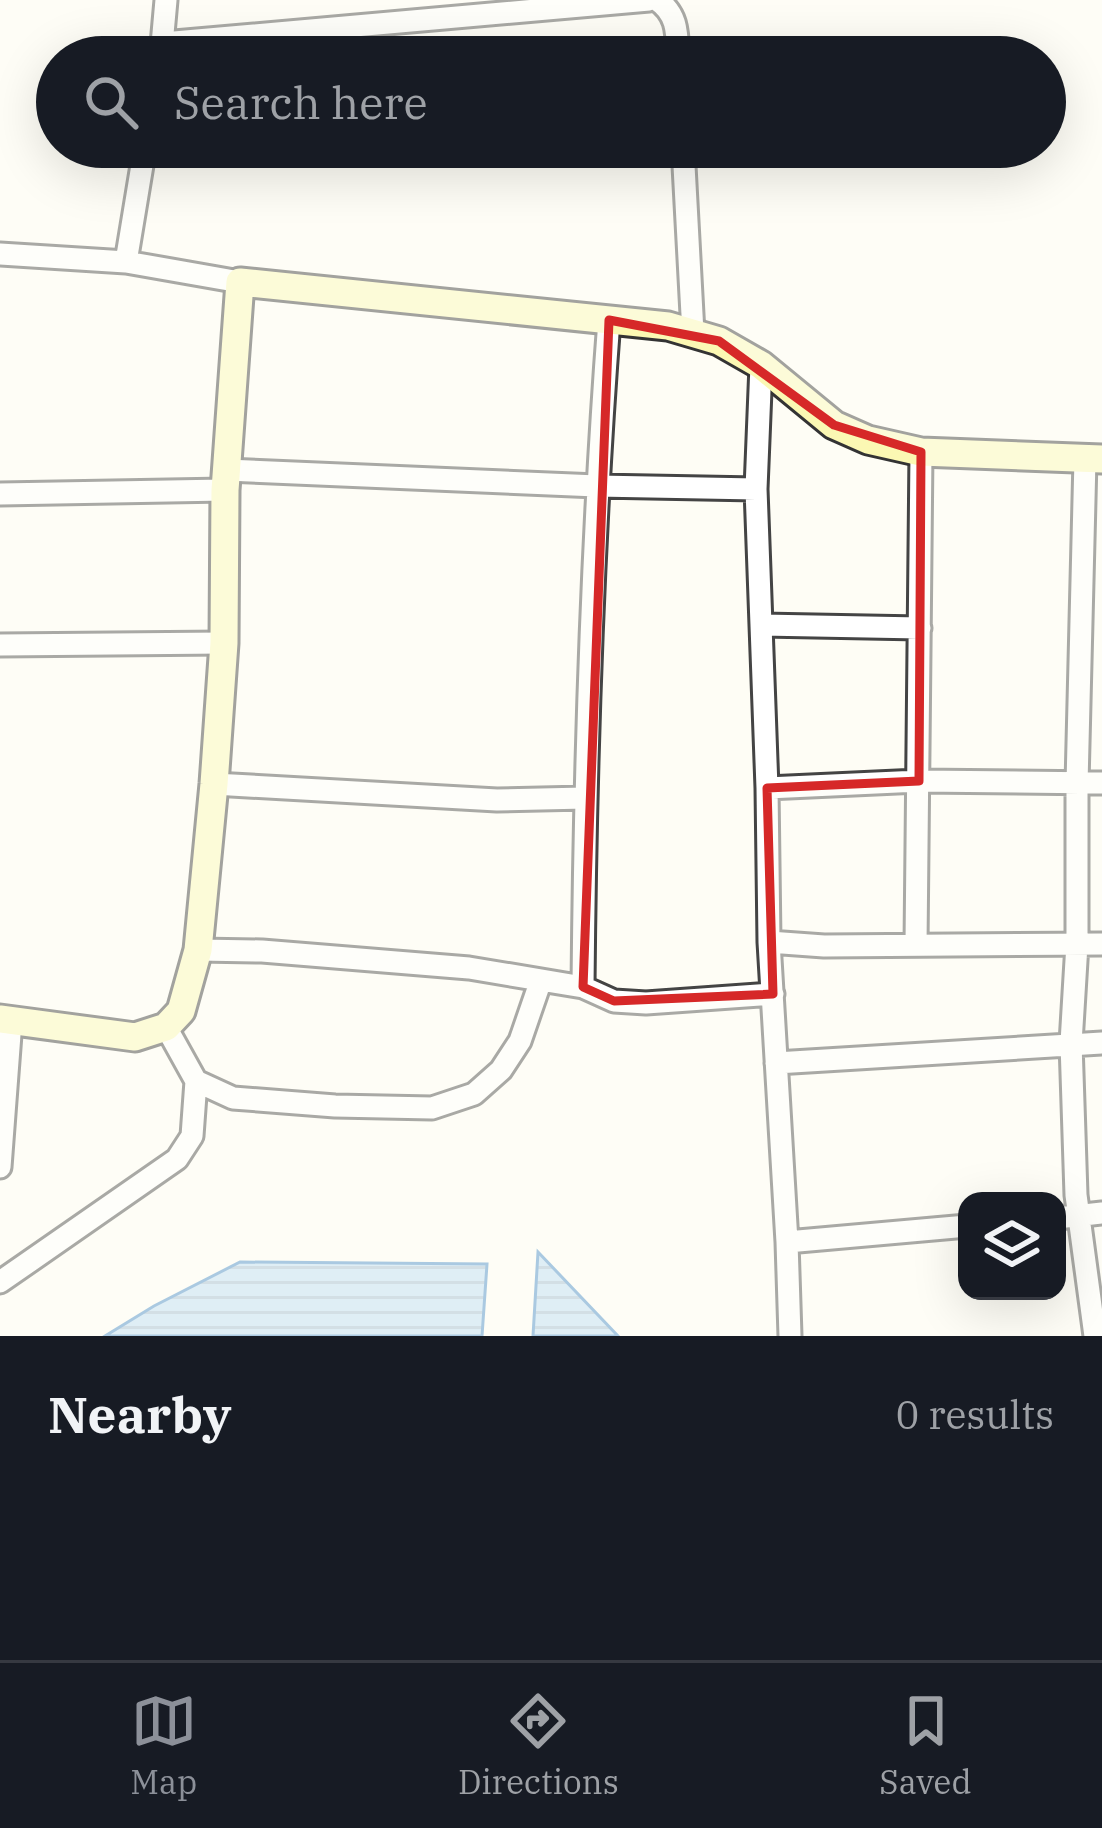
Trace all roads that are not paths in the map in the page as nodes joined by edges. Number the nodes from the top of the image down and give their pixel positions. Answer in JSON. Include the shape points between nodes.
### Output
{"nodes":[{"id":1,"x":166,"y":0,"type":"edge"},
{"id":2,"x":653,"y":0,"type":"edge"},
{"id":3,"x":163,"y":36,"type":"edge"},
{"id":4,"x":299,"y":36,"type":"edge"},
{"id":5,"x":677,"y":36,"type":"edge"},
{"id":6,"x":142,"y":168,"type":"edge"},
{"id":7,"x":684,"y":168,"type":"edge"},
{"id":8,"x":0,"y":254,"type":"edge"},
{"id":9,"x":126,"y":262,"type":"junction"},
{"id":10,"x":240,"y":282,"type":"junction"},
{"id":11,"x":609,"y":320,"type":"junction"},
{"id":12,"x":693,"y":333,"type":"junction"},
{"id":13,"x":761,"y":365,"type":"junction"},
{"id":14,"x":920,"y":452,"type":"junction"},
{"id":15,"x":1093,"y":459,"type":"edge"},
{"id":16,"x":225,"y":480,"type":"junction"},
{"id":17,"x":597,"y":486,"type":"junction"},
{"id":18,"x":756,"y":489,"type":"junction"},
{"id":19,"x":0,"y":494,"type":"edge"},
{"id":20,"x":1092,"y":613,"type":"edge"},
{"id":21,"x":761,"y":625,"type":"junction"},
{"id":22,"x":920,"y":628,"type":"junction"},
{"id":23,"x":224,"y":643,"type":"junction"},
{"id":24,"x":0,"y":644,"type":"edge"},
{"id":25,"x":919,"y":782,"type":"junction"},
{"id":26,"x":1102,"y":783,"type":"edge"},
{"id":27,"x":214,"y":784,"type":"junction"},
{"id":28,"x":1077,"y":784,"type":"junction"},
{"id":29,"x":767,"y":788,"type":"junction"},
{"id":30,"x":585,"y":798,"type":"junction"},
{"id":31,"x":769,"y":942,"type":"junction"},
{"id":32,"x":1078,"y":944,"type":"junction"},
{"id":33,"x":1102,"y":944,"type":"edge"},
{"id":34,"x":916,"y":945,"type":"junction"},
{"id":35,"x":198,"y":950,"type":"junction"},
{"id":36,"x":541,"y":980,"type":"junction"},
{"id":37,"x":583,"y":987,"type":"junction"},
{"id":38,"x":773,"y":994,"type":"junction"},
{"id":39,"x":5,"y":1020,"type":"edge"},
{"id":40,"x":166,"y":1027,"type":"junction"},
{"id":41,"x":1071,"y":1043,"type":"junction"},
{"id":42,"x":1102,"y":1043,"type":"edge"},
{"id":43,"x":776,"y":1063,"type":"junction"},
{"id":44,"x":196,"y":1081,"type":"junction"},
{"id":45,"x":0,"y":1167,"type":"edge"},
{"id":46,"x":1079,"y":1216,"type":"edge"},
{"id":47,"x":958,"y":1227,"type":"edge"},
{"id":48,"x":787,"y":1241,"type":"junction"},
{"id":49,"x":0,"y":1282,"type":"edge"},
{"id":50,"x":790,"y":1336,"type":"edge"},
{"id":51,"x":1095,"y":1336,"type":"edge"}],
"edges":[{"from":1,"to":3,"type":"street"},
{"from":2,"to":4,"type":"street"},
{"from":2,"to":5,"type":"street","via":[[667,7]]},
{"from":6,"to":9,"type":"street"},
{"from":7,"to":12,"type":"street"},
{"from":8,"to":9,"type":"street"},
{"from":9,"to":10,"type":"street"},
{"from":10,"to":11,"type":"street"},
{"from":10,"to":16,"type":"street"},
{"from":11,"to":12,"type":"street"},
{"from":11,"to":17,"type":"street"},
{"from":12,"to":13,"type":"street"},
{"from":13,"to":14,"type":"street","via":[[834,425]]},
{"from":13,"to":18,"type":"street"},
{"from":14,"to":15,"type":"street"},
{"from":14,"to":22,"type":"street"},
{"from":15,"to":20,"type":"street"},
{"from":16,"to":17,"type":"street"},
{"from":16,"to":19,"type":"street"},
{"from":16,"to":23,"type":"street"},
{"from":17,"to":18,"type":"street"},
{"from":17,"to":30,"type":"street"},
{"from":18,"to":21,"type":"street"},
{"from":20,"to":28,"type":"street"},
{"from":21,"to":22,"type":"street"},
{"from":21,"to":29,"type":"street"},
{"from":22,"to":25,"type":"street"},
{"from":23,"to":24,"type":"street"},
{"from":23,"to":27,"type":"street"},
{"from":25,"to":28,"type":"street"},
{"from":25,"to":29,"type":"street"},
{"from":25,"to":34,"type":"street"},
{"from":26,"to":28,"type":"street"},
{"from":27,"to":30,"type":"street"},
{"from":27,"to":35,"type":"street"},
{"from":28,"to":32,"type":"street"},
{"from":29,"to":31,"type":"street"},
{"from":30,"to":37,"type":"street"},
{"from":31,"to":34,"type":"street"},
{"from":31,"to":38,"type":"street"},
{"from":32,"to":33,"type":"street"},
{"from":32,"to":34,"type":"street"},
{"from":32,"to":41,"type":"street"},
{"from":35,"to":36,"type":"street"},
{"from":35,"to":40,"type":"street","via":[[182,1011]]},
{"from":36,"to":37,"type":"street"},
{"from":36,"to":44,"type":"street","via":[[501,1070],[474,1094],[432,1108],[233,1098]]},
{"from":37,"to":38,"type":"street","via":[[646,1003]]},
{"from":38,"to":43,"type":"street"},
{"from":39,"to":40,"type":"street","via":[[134,1036]]},
{"from":39,"to":45,"type":"street"},
{"from":40,"to":44,"type":"street"},
{"from":41,"to":42,"type":"street"},
{"from":41,"to":43,"type":"street"},
{"from":41,"to":46,"type":"street"},
{"from":43,"to":48,"type":"street"},
{"from":44,"to":49,"type":"street","via":[[192,1136],[177,1159]]},
{"from":46,"to":51,"type":"street"},
{"from":47,"to":48,"type":"street"},
{"from":48,"to":50,"type":"street"}]}
